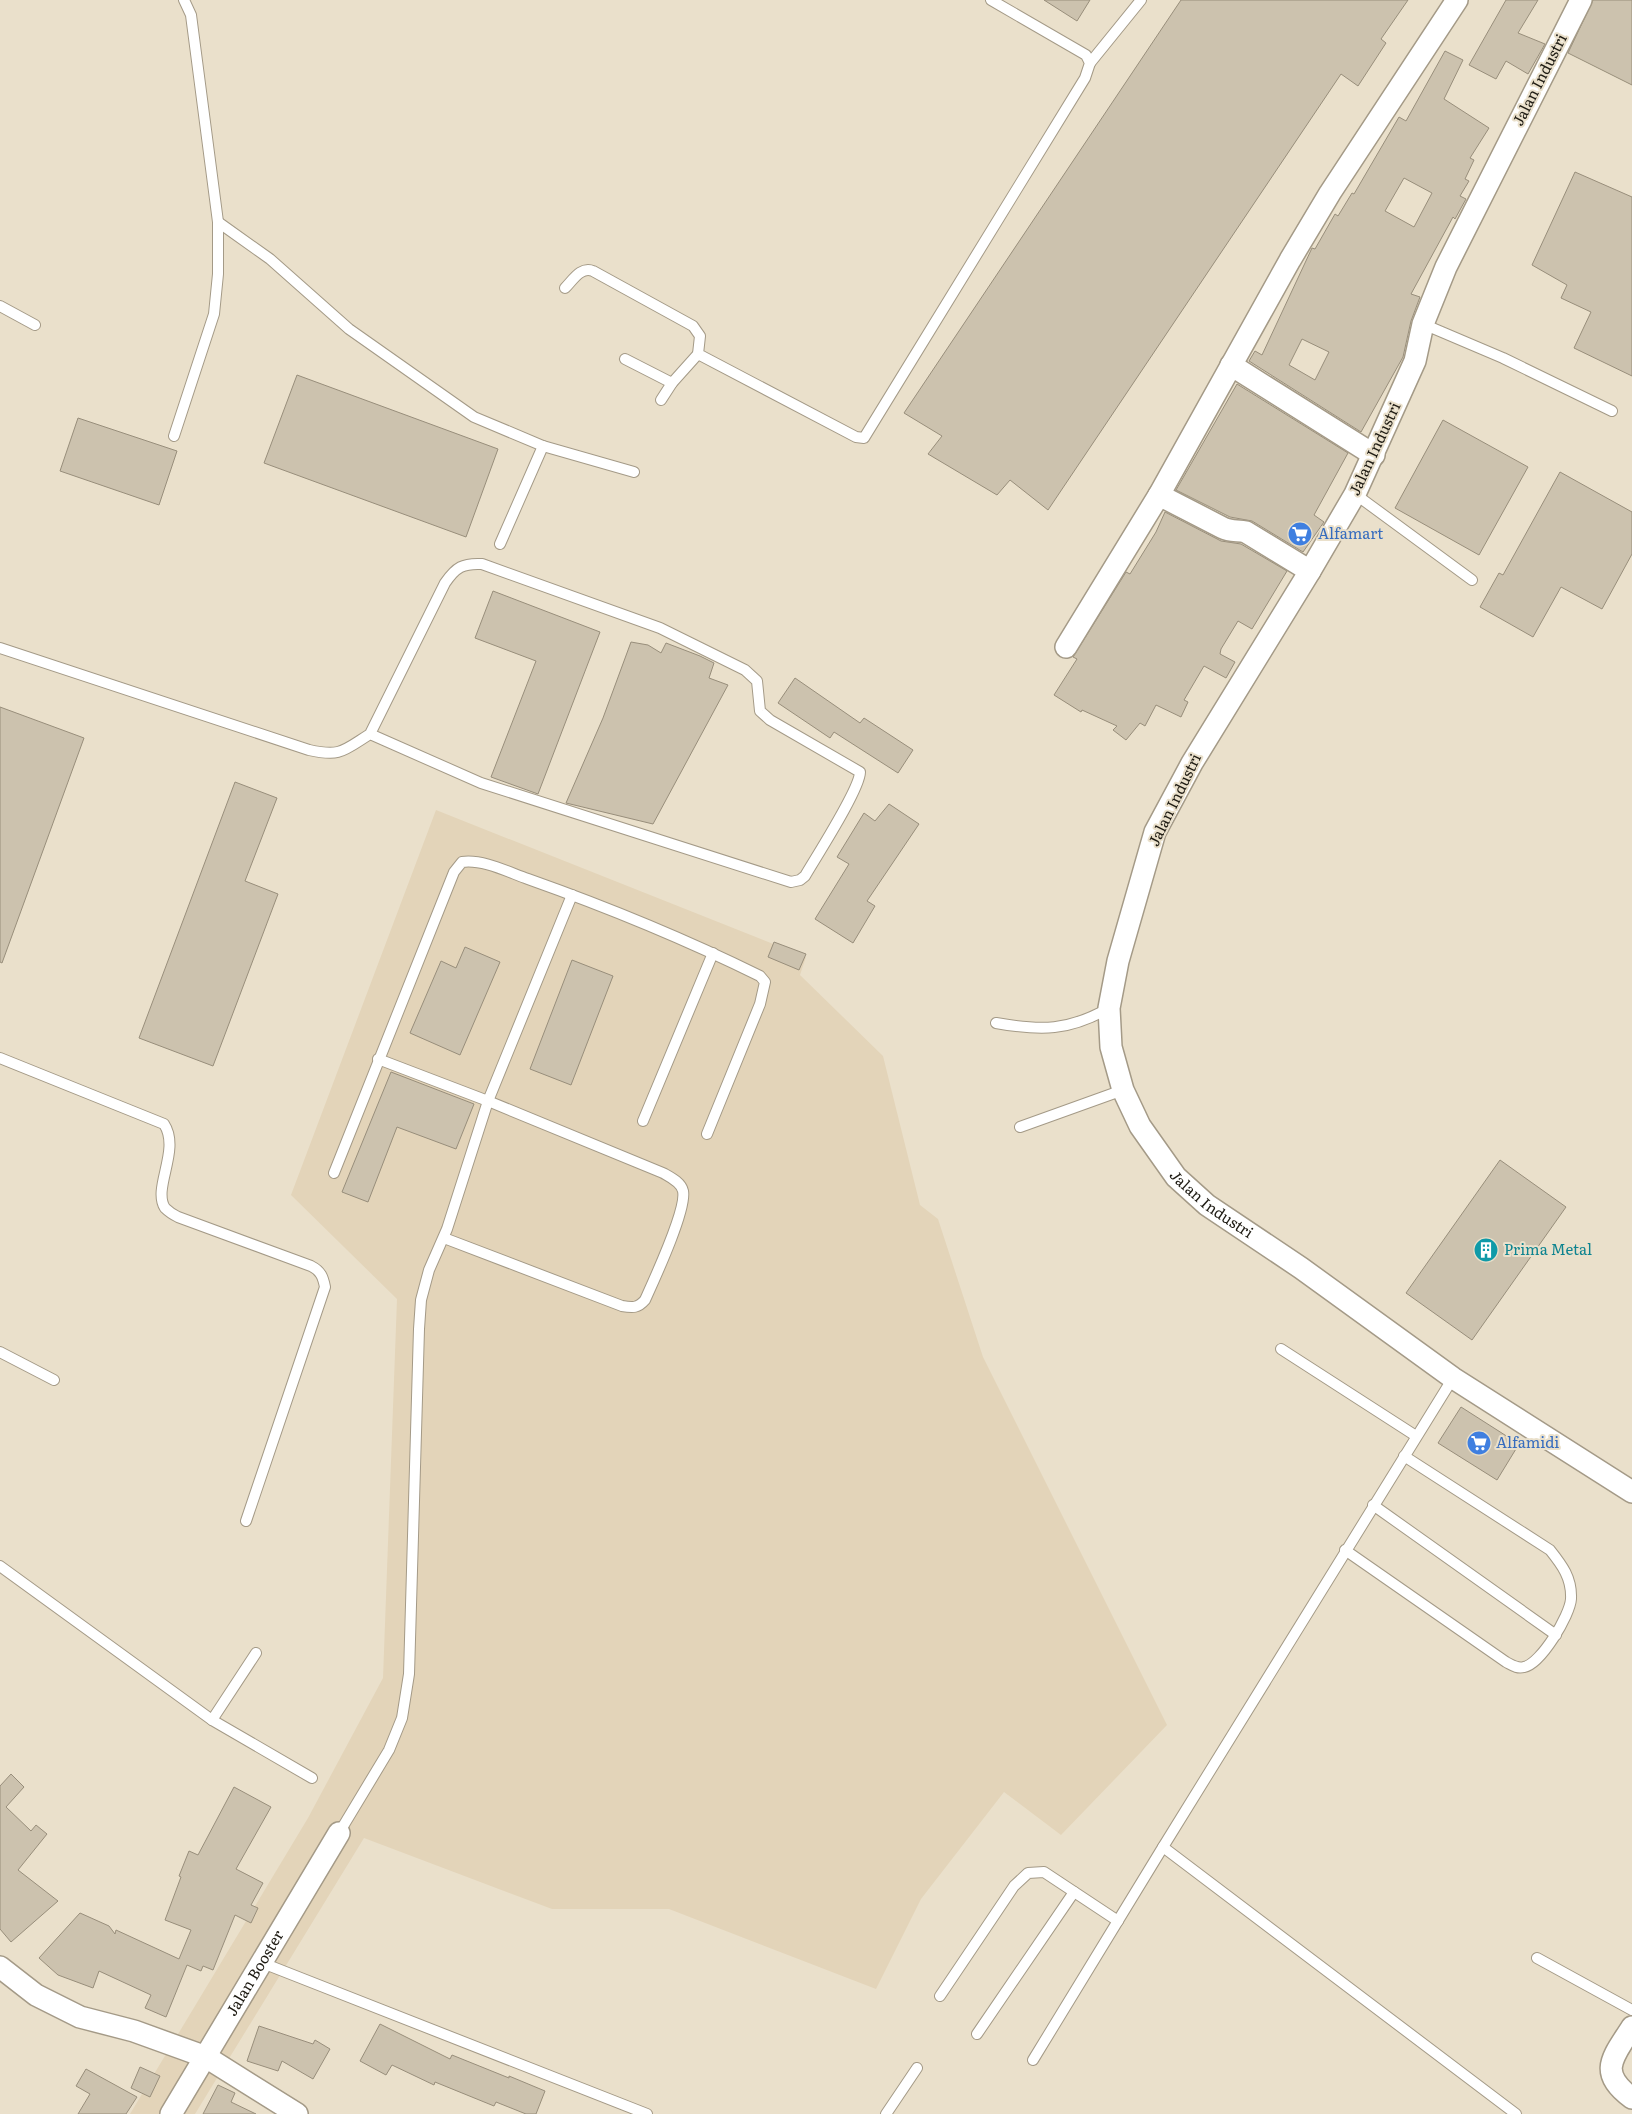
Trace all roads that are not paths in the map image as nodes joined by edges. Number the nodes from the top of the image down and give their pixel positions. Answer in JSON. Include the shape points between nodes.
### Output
{"nodes":[{"id":1,"x":184,"y":0,"type":"edge"},
{"id":2,"x":991,"y":0,"type":"edge"},
{"id":3,"x":1141,"y":0,"type":"edge"},
{"id":4,"x":1457,"y":0,"type":"edge"},
{"id":5,"x":1581,"y":0,"type":"edge"},
{"id":6,"x":1090,"y":63,"type":"junction"},
{"id":7,"x":218,"y":222,"type":"junction"},
{"id":8,"x":565,"y":288,"type":"dead end"},
{"id":9,"x":0,"y":306,"type":"edge"},
{"id":10,"x":1423,"y":324,"type":"junction"},
{"id":11,"x":35,"y":325,"type":"dead end"},
{"id":12,"x":698,"y":354,"type":"junction"},
{"id":13,"x":625,"y":359,"type":"dead end"},
{"id":14,"x":1231,"y":365,"type":"junction"},
{"id":15,"x":672,"y":383,"type":"junction"},
{"id":16,"x":661,"y":400,"type":"dead end"},
{"id":17,"x":1612,"y":410,"type":"dead end"},
{"id":18,"x":174,"y":436,"type":"dead end"},
{"id":19,"x":543,"y":446,"type":"junction"},
{"id":20,"x":1374,"y":455,"type":"junction"},
{"id":21,"x":634,"y":472,"type":"dead end"},
{"id":22,"x":1355,"y":494,"type":"junction"},
{"id":23,"x":1159,"y":495,"type":"junction"},
{"id":24,"x":500,"y":544,"type":"dead end"},
{"id":25,"x":1310,"y":571,"type":"junction"},
{"id":26,"x":1472,"y":580,"type":"dead end"},
{"id":27,"x":1066,"y":647,"type":"dead end"},
{"id":28,"x":0,"y":648,"type":"edge"},
{"id":29,"x":370,"y":734,"type":"junction"},
{"id":30,"x":572,"y":895,"type":"junction"},
{"id":31,"x":712,"y":953,"type":"junction"},
{"id":32,"x":1109,"y":1008,"type":"junction"},
{"id":33,"x":996,"y":1023,"type":"dead end"},
{"id":34,"x":0,"y":1058,"type":"edge"},
{"id":35,"x":378,"y":1059,"type":"junction"},
{"id":36,"x":1123,"y":1090,"type":"junction"},
{"id":37,"x":488,"y":1101,"type":"junction"},
{"id":38,"x":643,"y":1121,"type":"dead end"},
{"id":39,"x":1020,"y":1127,"type":"dead end"},
{"id":40,"x":707,"y":1134,"type":"dead end"},
{"id":41,"x":334,"y":1173,"type":"dead end"},
{"id":42,"x":444,"y":1238,"type":"junction"},
{"id":43,"x":1280,"y":1349,"type":"dead end"},
{"id":44,"x":0,"y":1352,"type":"edge"},
{"id":45,"x":1453,"y":1378,"type":"junction"},
{"id":46,"x":54,"y":1380,"type":"dead end"},
{"id":47,"x":1416,"y":1436,"type":"junction"},
{"id":48,"x":1404,"y":1456,"type":"junction"},
{"id":49,"x":1632,"y":1492,"type":"edge"},
{"id":50,"x":1373,"y":1505,"type":"junction"},
{"id":51,"x":246,"y":1521,"type":"dead end"},
{"id":52,"x":1345,"y":1550,"type":"junction"},
{"id":53,"x":0,"y":1566,"type":"edge"},
{"id":54,"x":1556,"y":1635,"type":"junction"},
{"id":55,"x":256,"y":1653,"type":"dead end"},
{"id":56,"x":212,"y":1720,"type":"junction"},
{"id":57,"x":312,"y":1778,"type":"dead end"},
{"id":58,"x":339,"y":1833,"type":"joint"},
{"id":59,"x":1163,"y":1846,"type":"junction"},
{"id":60,"x":1074,"y":1892,"type":"junction"},
{"id":61,"x":1118,"y":1922,"type":"junction"},
{"id":62,"x":1537,"y":1958,"type":"dead end"},
{"id":63,"x":260,"y":1962,"type":"junction"},
{"id":64,"x":0,"y":1967,"type":"edge"},
{"id":65,"x":940,"y":1996,"type":"dead end"},
{"id":66,"x":1632,"y":2010,"type":"edge"},
{"id":67,"x":1632,"y":2027,"type":"edge"},
{"id":68,"x":977,"y":2034,"type":"dead end"},
{"id":69,"x":206,"y":2057,"type":"junction"},
{"id":70,"x":1033,"y":2060,"type":"dead end"},
{"id":71,"x":917,"y":2068,"type":"dead end"},
{"id":72,"x":1632,"y":2098,"type":"edge"},
{"id":73,"x":172,"y":2114,"type":"edge"},
{"id":74,"x":297,"y":2114,"type":"edge"},
{"id":75,"x":647,"y":2114,"type":"edge"},
{"id":76,"x":886,"y":2114,"type":"edge"},
{"id":77,"x":1516,"y":2114,"type":"edge"}],
"edges":[{"from":1,"to":7,"type":"lane","via":[[190,15]]},
{"from":2,"to":6,"type":"lane","via":[[1086,55]]},
{"from":3,"to":6,"type":"lane"},
{"from":4,"to":14,"type":"street","via":[[1330,193]]},
{"from":5,"to":10,"type":"street","name":"Jalan Industri","via":[[1446,267]]},
{"from":6,"to":12,"type":"lane","via":[[1085,78],[864,438],[856,437]]},
{"from":7,"to":18,"type":"lane","via":[[214,314]]},
{"from":7,"to":19,"type":"lane","via":[[270,259],[349,329],[437,392],[474,417]]},
{"from":8,"to":12,"type":"lane","via":[[583,270],[593,271],[693,326],[700,336]]},
{"from":9,"to":11,"type":"lane"},
{"from":10,"to":17,"type":"lane"},
{"from":10,"to":20,"type":"street","name":"Jalan Industri","via":[[1415,360]]},
{"from":12,"to":15,"type":"lane"},
{"from":13,"to":15,"type":"lane"},
{"from":14,"to":20,"type":"street"},
{"from":14,"to":23,"type":"street"},
{"from":15,"to":16,"type":"lane"},
{"from":19,"to":21,"type":"lane"},
{"from":19,"to":24,"type":"lane"},
{"from":20,"to":22,"type":"street","name":"Jalan Industri"},
{"from":22,"to":25,"type":"street","name":"Jalan Industri"},
{"from":22,"to":26,"type":"lane"},
{"from":23,"to":25,"type":"street","via":[[1230,531],[1246,532]]},
{"from":23,"to":27,"type":"street"},
{"from":25,"to":32,"type":"street","name":"Jalan Industri","via":[[1192,763],[1155,832],[1118,961]]},
{"from":28,"to":29,"type":"lane","via":[[326,754],[338,753]]},
{"from":29,"to":29,"type":"lane","via":[[481,783],[791,882],[806,876],[860,776],[860,772],[760,711],[757,681],[745,670],[660,628],[482,564],[468,563],[453,572],[445,583]]},
{"from":30,"to":31,"type":"lane"},
{"from":30,"to":35,"type":"lane","via":[[484,864],[462,862],[454,872]]},
{"from":30,"to":37,"type":"lane"},
{"from":31,"to":38,"type":"lane"},
{"from":31,"to":40,"type":"lane","via":[[760,976],[765,982],[760,1004]]},
{"from":32,"to":33,"type":"lane","via":[[1087,1021],[1046,1029]]},
{"from":32,"to":36,"type":"street","name":"Jalan Industri","via":[[1111,1047]]},
{"from":34,"to":51,"type":"lane","via":[[164,1124],[170,1133],[162,1196],[165,1208],[178,1217],[311,1266],[323,1276],[325,1288]]},
{"from":35,"to":37,"type":"lane"},
{"from":35,"to":41,"type":"lane"},
{"from":36,"to":39,"type":"lane"},
{"from":36,"to":45,"type":"street","name":"Jalan Industri","via":[[1140,1126],[1165,1163],[1193,1193]]},
{"from":37,"to":42,"type":"lane"},
{"from":37,"to":42,"type":"lane","via":[[677,1181],[683,1190],[683,1200],[675,1227],[645,1300],[633,1308]]},
{"from":42,"to":58,"type":"lane","via":[[429,1270],[421,1300],[409,1674],[402,1718],[389,1750]]},
{"from":43,"to":47,"type":"lane"},
{"from":44,"to":46,"type":"lane"},
{"from":45,"to":47,"type":"lane"},
{"from":45,"to":49,"type":"street","name":"Jalan Industri"},
{"from":47,"to":48,"type":"lane"},
{"from":48,"to":50,"type":"lane"},
{"from":48,"to":54,"type":"lane","via":[[1550,1550],[1565,1569],[1570,1584],[1571,1601]]},
{"from":50,"to":52,"type":"lane"},
{"from":50,"to":54,"type":"lane"},
{"from":52,"to":54,"type":"lane","via":[[1516,1667],[1537,1661]]},
{"from":52,"to":59,"type":"lane"},
{"from":53,"to":56,"type":"lane"},
{"from":55,"to":56,"type":"lane"},
{"from":56,"to":57,"type":"lane"},
{"from":58,"to":63,"type":"street","name":"Jalan Booster"},
{"from":59,"to":61,"type":"lane"},
{"from":59,"to":77,"type":"lane"},
{"from":60,"to":61,"type":"lane"},
{"from":60,"to":65,"type":"lane","via":[[1044,1872],[1028,1873],[1014,1886]]},
{"from":60,"to":68,"type":"lane"},
{"from":61,"to":70,"type":"lane"},
{"from":62,"to":66,"type":"lane"},
{"from":63,"to":69,"type":"street","name":"Jalan Booster"},
{"from":63,"to":75,"type":"lane"},
{"from":64,"to":69,"type":"street","via":[[36,1995],[80,2017],[134,2031]]},
{"from":67,"to":72,"type":"street","via":[[1611,2062],[1612,2074],[1620,2090]]},
{"from":69,"to":73,"type":"street","name":"Jalan Booster"},
{"from":69,"to":74,"type":"street"},
{"from":71,"to":76,"type":"lane"}]}
